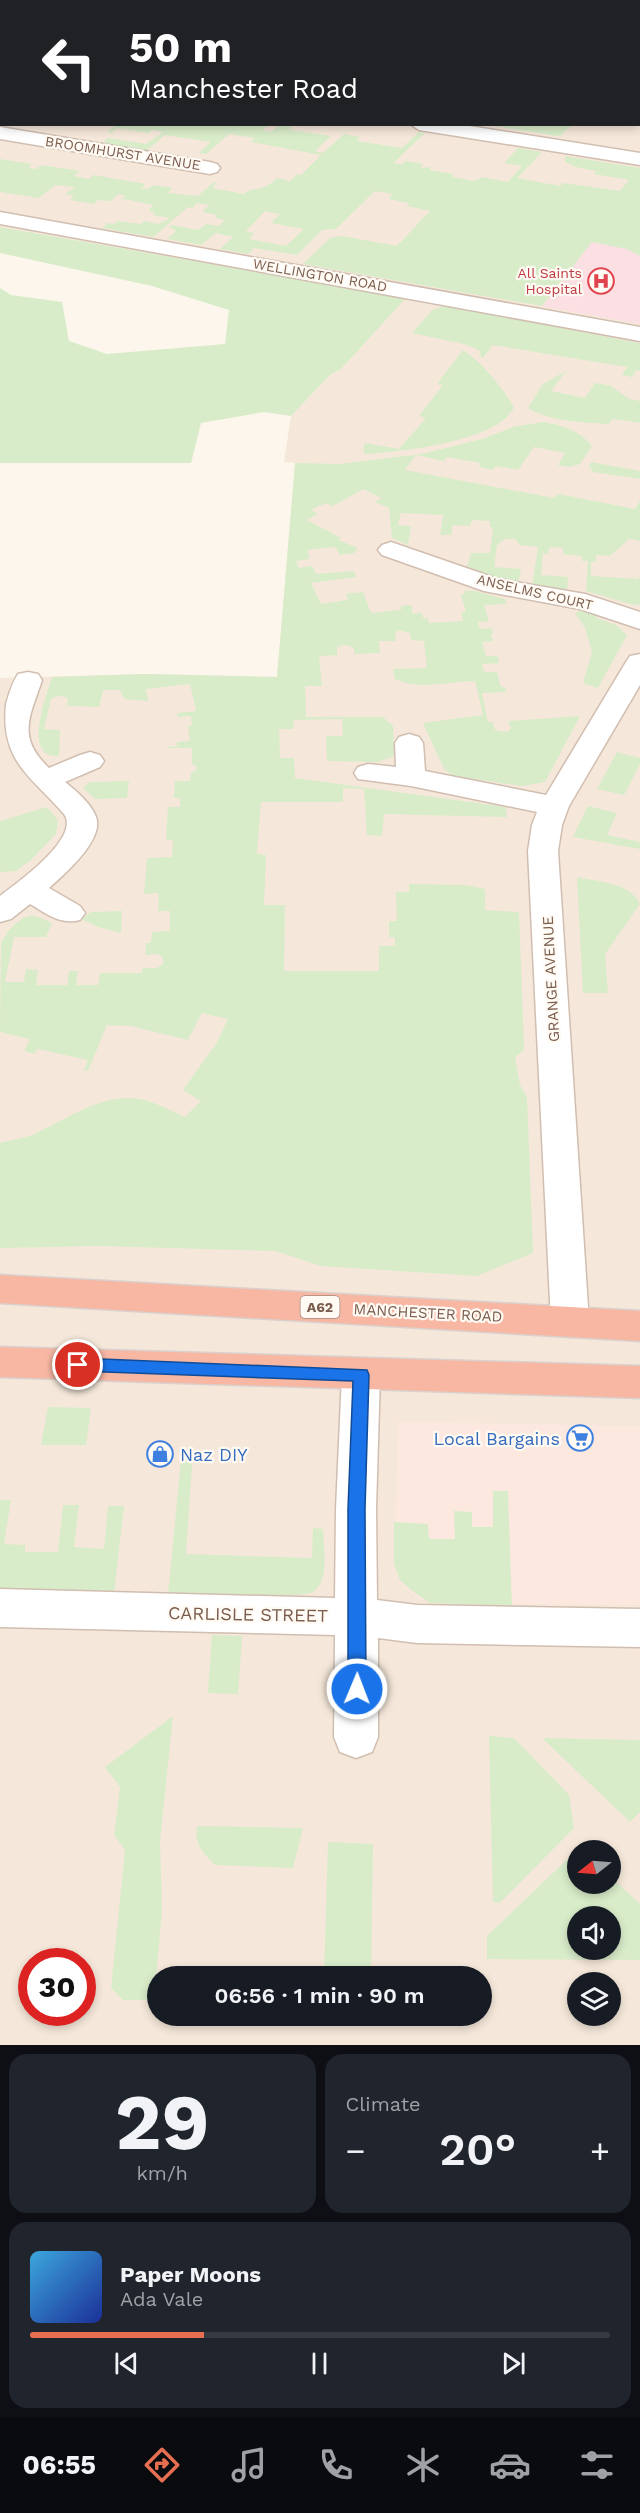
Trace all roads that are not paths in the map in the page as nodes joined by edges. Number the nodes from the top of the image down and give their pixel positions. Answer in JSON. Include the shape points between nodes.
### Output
{"nodes":[{"id":1,"x":432,"y":126,"type":"edge"},
{"id":2,"x":0,"y":133,"type":"edge"},
{"id":3,"x":640,"y":159,"type":"edge"},
{"id":4,"x":210,"y":168,"type":"dead end"},
{"id":5,"x":0,"y":218,"type":"edge"},
{"id":6,"x":640,"y":334,"type":"edge"},
{"id":7,"x":391,"y":550,"type":"dead end"},
{"id":8,"x":640,"y":621,"type":"edge"},
{"id":9,"x":640,"y":662,"type":"edge"},
{"id":10,"x":28,"y":680,"type":"dead end"},
{"id":11,"x":409,"y":743,"type":"dead end"},
{"id":12,"x":90,"y":761,"type":"dead end"},
{"id":13,"x":368,"y":773,"type":"dead end"},
{"id":14,"x":411,"y":777,"type":"junction"},
{"id":15,"x":45,"y":780,"type":"junction"},
{"id":16,"x":554,"y":806,"type":"junction"},
{"id":17,"x":27,"y":889,"type":"junction"},
{"id":18,"x":0,"y":912,"type":"edge"},
{"id":19,"x":69,"y":913,"type":"dead end"},
{"id":20,"x":0,"y":1289,"type":"edge"},
{"id":21,"x":570,"y":1322,"type":"junction"},
{"id":22,"x":640,"y":1326,"type":"edge"},
{"id":23,"x":2,"y":1360,"type":"edge"},
{"id":24,"x":361,"y":1375,"type":"junction"},
{"id":25,"x":640,"y":1382,"type":"edge"},
{"id":26,"x":0,"y":1608,"type":"edge"},
{"id":27,"x":358,"y":1617,"type":"junction"},
{"id":28,"x":640,"y":1628,"type":"edge"},
{"id":29,"x":356,"y":1737,"type":"dead end"}],
"edges":[{"from":1,"to":3,"type":"street"},
{"from":2,"to":4,"type":"street","name":"BROOMHURST AVENUE"},
{"from":5,"to":6,"type":"street","name":"WELLINGTON ROAD"},
{"from":7,"to":8,"type":"street","name":"ANSELMS COURT","via":[[421,569],[585,602]]},
{"from":9,"to":16,"type":"street","name":"GRANGE AVENUE"},
{"from":10,"to":15,"type":"street","via":[[14,739],[20,754]]},
{"from":11,"to":14,"type":"street"},
{"from":12,"to":15,"type":"street"},
{"from":13,"to":14,"type":"street"},
{"from":14,"to":16,"type":"street"},
{"from":15,"to":17,"type":"street","via":[[83,819],[84,830],[60,860]]},
{"from":16,"to":21,"type":"street","name":"GRANGE AVENUE","via":[[543,852]]},
{"from":17,"to":18,"type":"street"},
{"from":17,"to":19,"type":"street"},
{"from":20,"to":21,"type":"highway","name":"MANCHESTER ROAD","number":"A62"},
{"from":21,"to":22,"type":"highway","name":"MANCHESTER ROAD","number":"A62"},
{"from":23,"to":24,"type":"highway"},
{"from":24,"to":25,"type":"highway"},
{"from":24,"to":27,"type":"street","via":[[356,1509]]},
{"from":26,"to":27,"type":"street","name":"CARLISLE STREET"},
{"from":27,"to":28,"type":"street","name":"CARLISLE STREET","via":[[417,1624]]},
{"from":27,"to":29,"type":"street"}]}
